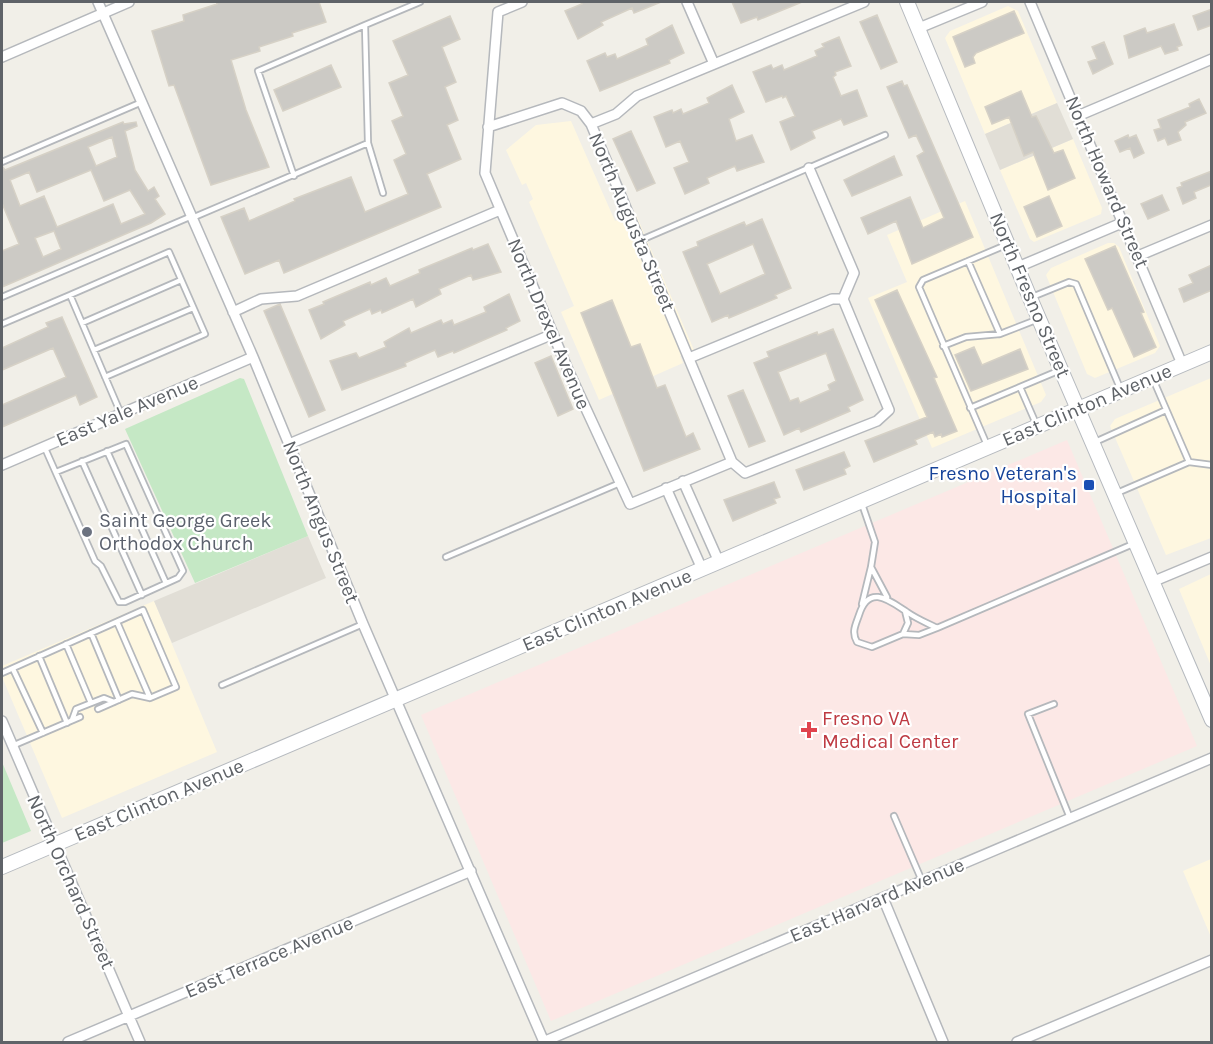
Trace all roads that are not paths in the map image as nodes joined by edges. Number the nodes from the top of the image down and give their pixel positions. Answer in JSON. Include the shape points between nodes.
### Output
{"nodes":[{"id":1,"x":98,"y":2,"type":"edge"},
{"id":2,"x":129,"y":2,"type":"edge"},
{"id":3,"x":420,"y":2,"type":"edge"},
{"id":4,"x":522,"y":2,"type":"edge"},
{"id":5,"x":687,"y":2,"type":"edge"},
{"id":6,"x":864,"y":2,"type":"edge"},
{"id":7,"x":907,"y":2,"type":"edge"},
{"id":8,"x":982,"y":2,"type":"edge"},
{"id":9,"x":1030,"y":2,"type":"edge"},
{"id":10,"x":103,"y":13,"type":"junction"},
{"id":11,"x":365,"y":25,"type":"junction"},
{"id":12,"x":919,"y":28,"type":"junction"},
{"id":13,"x":2,"y":57,"type":"edge"},
{"id":14,"x":1212,"y":59,"type":"edge"},
{"id":15,"x":714,"y":64,"type":"junction"},
{"id":16,"x":142,"y":102,"type":"junction"},
{"id":17,"x":1080,"y":115,"type":"junction"},
{"id":18,"x":591,"y":124,"type":"junction"},
{"id":19,"x":488,"y":127,"type":"junction"},
{"id":20,"x":885,"y":135,"type":"dead end"},
{"id":21,"x":368,"y":143,"type":"junction"},
{"id":22,"x":2,"y":162,"type":"edge"},
{"id":23,"x":809,"y":168,"type":"junction"},
{"id":24,"x":294,"y":176,"type":"junction"},
{"id":25,"x":383,"y":193,"type":"dead end"},
{"id":26,"x":500,"y":210,"type":"junction"},
{"id":27,"x":192,"y":217,"type":"junction"},
{"id":28,"x":1124,"y":222,"type":"junction"},
{"id":29,"x":1212,"y":225,"type":"edge"},
{"id":30,"x":641,"y":240,"type":"junction"},
{"id":31,"x":1009,"y":244,"type":"junction"},
{"id":32,"x":1138,"y":256,"type":"junction"},
{"id":33,"x":968,"y":261,"type":"junction"},
{"id":34,"x":1018,"y":267,"type":"junction"},
{"id":35,"x":181,"y":280,"type":"junction"},
{"id":36,"x":70,"y":295,"type":"junction"},
{"id":37,"x":2,"y":297,"type":"edge"},
{"id":38,"x":1030,"y":298,"type":"junction"},
{"id":39,"x":843,"y":299,"type":"junction"},
{"id":40,"x":193,"y":308,"type":"junction"},
{"id":41,"x":233,"y":312,"type":"junction"},
{"id":42,"x":1039,"y":319,"type":"junction"},
{"id":43,"x":82,"y":322,"type":"junction"},
{"id":44,"x":2,"y":324,"type":"edge"},
{"id":45,"x":553,"y":334,"type":"junction"},
{"id":46,"x":1000,"y":334,"type":"junction"},
{"id":47,"x":943,"y":346,"type":"junction"},
{"id":48,"x":94,"y":350,"type":"junction"},
{"id":49,"x":1212,"y":352,"type":"edge"},
{"id":50,"x":253,"y":357,"type":"junction"},
{"id":51,"x":689,"y":358,"type":"junction"},
{"id":52,"x":1182,"y":364,"type":"junction"},
{"id":53,"x":1061,"y":370,"type":"junction"},
{"id":54,"x":105,"y":377,"type":"junction"},
{"id":55,"x":1152,"y":377,"type":"junction"},
{"id":56,"x":1020,"y":387,"type":"junction"},
{"id":57,"x":1121,"y":390,"type":"junction"},
{"id":58,"x":970,"y":408,"type":"junction"},
{"id":59,"x":1078,"y":409,"type":"junction"},
{"id":60,"x":1167,"y":410,"type":"junction"},
{"id":61,"x":121,"y":414,"type":"junction"},
{"id":62,"x":1037,"y":426,"type":"junction"},
{"id":63,"x":1092,"y":443,"type":"junction"},
{"id":64,"x":289,"y":444,"type":"junction"},
{"id":65,"x":44,"y":446,"type":"junction"},
{"id":66,"x":987,"y":447,"type":"junction"},
{"id":67,"x":107,"y":451,"type":"junction"},
{"id":68,"x":82,"y":461,"type":"junction"},
{"id":69,"x":732,"y":462,"type":"junction"},
{"id":70,"x":1189,"y":462,"type":"junction"},
{"id":71,"x":2,"y":465,"type":"edge"},
{"id":72,"x":1212,"y":465,"type":"edge"},
{"id":73,"x":56,"y":472,"type":"junction"},
{"id":74,"x":683,"y":481,"type":"junction"},
{"id":75,"x":620,"y":483,"type":"junction"},
{"id":76,"x":666,"y":488,"type":"junction"},
{"id":77,"x":1114,"y":494,"type":"junction"},
{"id":78,"x":861,"y":501,"type":"junction"},
{"id":79,"x":1136,"y":543,"type":"junction"},
{"id":80,"x":1212,"y":556,"type":"edge"},
{"id":81,"x":446,"y":557,"type":"dead end"},
{"id":82,"x":719,"y":562,"type":"junction"},
{"id":83,"x":872,"y":567,"type":"junction"},
{"id":84,"x":702,"y":569,"type":"junction"},
{"id":85,"x":1152,"y":582,"type":"junction"},
{"id":86,"x":166,"y":584,"type":"junction"},
{"id":87,"x":142,"y":594,"type":"junction"},
{"id":88,"x":887,"y":597,"type":"junction"},
{"id":89,"x":862,"y":606,"type":"junction"},
{"id":90,"x":905,"y":611,"type":"junction"},
{"id":91,"x":117,"y":622,"type":"junction"},
{"id":92,"x":363,"y":624,"type":"junction"},
{"id":93,"x":937,"y":628,"type":"junction"},
{"id":94,"x":91,"y":633,"type":"junction"},
{"id":95,"x":903,"y":634,"type":"junction"},
{"id":96,"x":66,"y":644,"type":"junction"},
{"id":97,"x":39,"y":656,"type":"junction"},
{"id":98,"x":14,"y":669,"type":"junction"},
{"id":99,"x":2,"y":673,"type":"edge"},
{"id":100,"x":222,"y":685,"type":"dead end"},
{"id":101,"x":150,"y":698,"type":"junction"},
{"id":102,"x":397,"y":699,"type":"junction"},
{"id":103,"x":117,"y":701,"type":"junction"},
{"id":104,"x":91,"y":703,"type":"junction"},
{"id":105,"x":1054,"y":704,"type":"dead end"},
{"id":106,"x":98,"y":709,"type":"dead end"},
{"id":107,"x":80,"y":717,"type":"dead end"},
{"id":108,"x":1212,"y":720,"type":"edge"},
{"id":109,"x":2,"y":721,"type":"edge"},
{"id":110,"x":69,"y":722,"type":"junction"},
{"id":111,"x":43,"y":733,"type":"junction"},
{"id":112,"x":12,"y":746,"type":"junction"},
{"id":113,"x":1212,"y":758,"type":"edge"},
{"id":114,"x":894,"y":816,"type":"dead end"},
{"id":115,"x":1070,"y":818,"type":"junction"},
{"id":116,"x":54,"y":844,"type":"junction"},
{"id":117,"x":2,"y":867,"type":"edge"},
{"id":118,"x":471,"y":871,"type":"junction"},
{"id":119,"x":922,"y":882,"type":"junction"},
{"id":120,"x":883,"y":898,"type":"junction"},
{"id":121,"x":1212,"y":960,"type":"edge"},
{"id":122,"x":130,"y":1016,"type":"junction"},
{"id":123,"x":68,"y":1042,"type":"edge"},
{"id":124,"x":140,"y":1042,"type":"edge"},
{"id":125,"x":544,"y":1042,"type":"edge"},
{"id":126,"x":943,"y":1042,"type":"edge"},
{"id":127,"x":1017,"y":1042,"type":"edge"}],
"edges":[{"from":1,"to":10,"type":"street","name":"North Angus Street"},
{"from":2,"to":10,"type":"street"},
{"from":3,"to":11,"type":"lane"},
{"from":4,"to":19,"type":"street","name":"North Drexel Avenue","via":[[498,12]]},
{"from":5,"to":15,"type":"street"},
{"from":6,"to":15,"type":"street","name":"North Augusta Street"},
{"from":7,"to":12,"type":"main road","name":"North Fresno Street"},
{"from":8,"to":12,"type":"street"},
{"from":9,"to":17,"type":"street","name":"North Howard Street"},
{"from":10,"to":13,"type":"street"},
{"from":10,"to":16,"type":"street","name":"North Angus Street"},
{"from":11,"to":21,"type":"lane"},
{"from":11,"to":24,"type":"lane","via":[[258,71]]},
{"from":12,"to":31,"type":"main road","name":"North Fresno Street"},
{"from":14,"to":17,"type":"street"},
{"from":15,"to":18,"type":"street","name":"North Augusta Street","via":[[637,96],[616,114]]},
{"from":16,"to":22,"type":"lane"},
{"from":16,"to":27,"type":"street","name":"North Angus Street"},
{"from":17,"to":28,"type":"street","name":"North Howard Street"},
{"from":18,"to":19,"type":"street","via":[[581,111],[562,103]]},
{"from":18,"to":30,"type":"street","name":"North Augusta Street"},
{"from":19,"to":26,"type":"street","name":"North Drexel Avenue","via":[[484,173]]},
{"from":20,"to":23,"type":"lane"},
{"from":21,"to":24,"type":"lane"},
{"from":21,"to":25,"type":"lane"},
{"from":23,"to":30,"type":"lane"},
{"from":23,"to":39,"type":"street","via":[[854,273]]},
{"from":24,"to":27,"type":"lane"},
{"from":26,"to":41,"type":"street","via":[[297,296],[261,299]]},
{"from":26,"to":45,"type":"street","name":"North Drexel Avenue"},
{"from":27,"to":37,"type":"lane"},
{"from":27,"to":41,"type":"street","name":"North Angus Street"},
{"from":28,"to":32,"type":"street","name":"North Howard Street"},
{"from":28,"to":34,"type":"street"},
{"from":29,"to":32,"type":"street"},
{"from":30,"to":51,"type":"street","name":"North Augusta Street"},
{"from":31,"to":33,"type":"lane"},
{"from":31,"to":34,"type":"main road","name":"North Fresno Street"},
{"from":32,"to":52,"type":"street","name":"North Howard Street"},
{"from":33,"to":46,"type":"lane"},
{"from":33,"to":47,"type":"lane","via":[[923,280],[919,286]]},
{"from":34,"to":38,"type":"main road","name":"North Fresno Street"},
{"from":35,"to":36,"type":"lane","via":[[169,252]]},
{"from":35,"to":40,"type":"lane"},
{"from":35,"to":43,"type":"lane"},
{"from":36,"to":43,"type":"lane"},
{"from":36,"to":44,"type":"lane"},
{"from":38,"to":42,"type":"main road","name":"North Fresno Street"},
{"from":38,"to":57,"type":"lane","via":[[1070,282],[1076,284]]},
{"from":39,"to":51,"type":"street","via":[[831,299]]},
{"from":39,"to":69,"type":"street","via":[[889,410],[877,421],[746,472]]},
{"from":40,"to":48,"type":"lane"},
{"from":40,"to":54,"type":"lane","via":[[205,334]]},
{"from":41,"to":50,"type":"street","name":"North Angus Street"},
{"from":42,"to":46,"type":"lane"},
{"from":42,"to":53,"type":"main road","name":"North Fresno Street"},
{"from":43,"to":48,"type":"lane"},
{"from":45,"to":64,"type":"street"},
{"from":45,"to":75,"type":"street","name":"North Drexel Avenue"},
{"from":46,"to":47,"type":"lane","via":[[966,337]]},
{"from":47,"to":58,"type":"lane"},
{"from":48,"to":54,"type":"lane"},
{"from":49,"to":52,"type":"main road","name":"East Clinton Avenue"},
{"from":50,"to":61,"type":"street","name":"East Yale Avenue"},
{"from":50,"to":64,"type":"street","name":"North Angus Street"},
{"from":51,"to":69,"type":"street","name":"North Augusta Street"},
{"from":52,"to":55,"type":"main road","name":"East Clinton Avenue"},
{"from":53,"to":56,"type":"lane"},
{"from":53,"to":59,"type":"main road","name":"North Fresno Street"},
{"from":54,"to":61,"type":"lane"},
{"from":55,"to":57,"type":"main road","name":"East Clinton Avenue"},
{"from":55,"to":60,"type":"lane"},
{"from":56,"to":58,"type":"lane"},
{"from":56,"to":62,"type":"lane"},
{"from":57,"to":59,"type":"main road","name":"East Clinton Avenue"},
{"from":58,"to":66,"type":"lane"},
{"from":59,"to":62,"type":"main road","name":"East Clinton Avenue"},
{"from":59,"to":63,"type":"main road","name":"North Fresno Street"},
{"from":60,"to":63,"type":"lane"},
{"from":60,"to":70,"type":"lane"},
{"from":61,"to":65,"type":"street","name":"East Yale Avenue"},
{"from":62,"to":66,"type":"main road","name":"East Clinton Avenue"},
{"from":63,"to":77,"type":"main road","name":"North Fresno Street"},
{"from":64,"to":92,"type":"street","name":"North Angus Street"},
{"from":65,"to":71,"type":"street","name":"East Yale Avenue"},
{"from":65,"to":73,"type":"lane"},
{"from":66,"to":78,"type":"main road","name":"East Clinton Avenue"},
{"from":67,"to":68,"type":"lane"},
{"from":67,"to":86,"type":"lane"},
{"from":67,"to":86,"type":"lane","via":[[126,444],[175,552],[183,571]]},
{"from":68,"to":73,"type":"lane"},
{"from":68,"to":87,"type":"lane"},
{"from":69,"to":74,"type":"street"},
{"from":70,"to":72,"type":"lane"},
{"from":70,"to":77,"type":"lane"},
{"from":73,"to":87,"type":"lane","via":[[95,561],[119,602]]},
{"from":74,"to":76,"type":"street"},
{"from":74,"to":82,"type":"street"},
{"from":75,"to":76,"type":"street","name":"North Drexel Avenue","via":[[630,504]]},
{"from":75,"to":81,"type":"lane"},
{"from":76,"to":84,"type":"street"},
{"from":77,"to":79,"type":"main road","name":"North Fresno Street"},
{"from":78,"to":82,"type":"main road","name":"East Clinton Avenue"},
{"from":78,"to":83,"type":"lane","via":[[875,542]]},
{"from":79,"to":85,"type":"main road","name":"North Fresno Street"},
{"from":79,"to":93,"type":"lane"},
{"from":80,"to":85,"type":"street"},
{"from":82,"to":84,"type":"main road","name":"East Clinton Avenue"},
{"from":83,"to":88,"type":"lane"},
{"from":83,"to":89,"type":"lane"},
{"from":84,"to":102,"type":"main road","name":"East Clinton Avenue"},
{"from":85,"to":108,"type":"main road","name":"North Fresno Street"},
{"from":86,"to":87,"type":"lane"},
{"from":88,"to":89,"type":"lane","via":[[873,598]]},
{"from":88,"to":90,"type":"lane"},
{"from":89,"to":95,"type":"lane","via":[[854,630],[857,642],[872,647]]},
{"from":90,"to":93,"type":"lane"},
{"from":90,"to":95,"type":"lane","via":[[908,623]]},
{"from":91,"to":94,"type":"lane"},
{"from":91,"to":101,"type":"lane"},
{"from":91,"to":101,"type":"lane","via":[[143,610],[176,687]]},
{"from":92,"to":100,"type":"lane"},
{"from":92,"to":102,"type":"street","name":"North Angus Street"},
{"from":93,"to":95,"type":"lane","via":[[919,635]]},
{"from":94,"to":96,"type":"lane"},
{"from":94,"to":103,"type":"lane"},
{"from":96,"to":97,"type":"lane"},
{"from":96,"to":104,"type":"lane"},
{"from":97,"to":98,"type":"lane"},
{"from":97,"to":110,"type":"lane"},
{"from":98,"to":99,"type":"lane"},
{"from":98,"to":111,"type":"lane"},
{"from":101,"to":103,"type":"lane","via":[[132,694]]},
{"from":102,"to":116,"type":"main road","name":"East Clinton Avenue"},
{"from":102,"to":118,"type":"street","name":"North Angus Street"},
{"from":103,"to":104,"type":"lane","via":[[104,698]]},
{"from":103,"to":106,"type":"lane"},
{"from":104,"to":110,"type":"lane","via":[[76,709]]},
{"from":105,"to":115,"type":"lane","via":[[1028,714]]},
{"from":107,"to":110,"type":"lane"},
{"from":109,"to":112,"type":"street","name":"North Orchard Street"},
{"from":110,"to":111,"type":"lane"},
{"from":111,"to":112,"type":"lane"},
{"from":112,"to":116,"type":"street","name":"North Orchard Street"},
{"from":113,"to":115,"type":"street","name":"East Harvard Avenue"},
{"from":114,"to":119,"type":"lane"},
{"from":115,"to":119,"type":"street","name":"East Harvard Avenue"},
{"from":116,"to":117,"type":"main road","name":"East Clinton Avenue"},
{"from":116,"to":122,"type":"street","name":"North Orchard Street"},
{"from":118,"to":122,"type":"street","name":"East Terrace Avenue"},
{"from":118,"to":125,"type":"street","name":"North Angus Street"},
{"from":119,"to":120,"type":"street","name":"East Harvard Avenue"},
{"from":120,"to":125,"type":"street","name":"East Harvard Avenue"},
{"from":120,"to":126,"type":"street"},
{"from":121,"to":127,"type":"street"},
{"from":122,"to":123,"type":"street","name":"East Terrace Avenue"},
{"from":122,"to":124,"type":"street","name":"North Orchard Street"}]}
